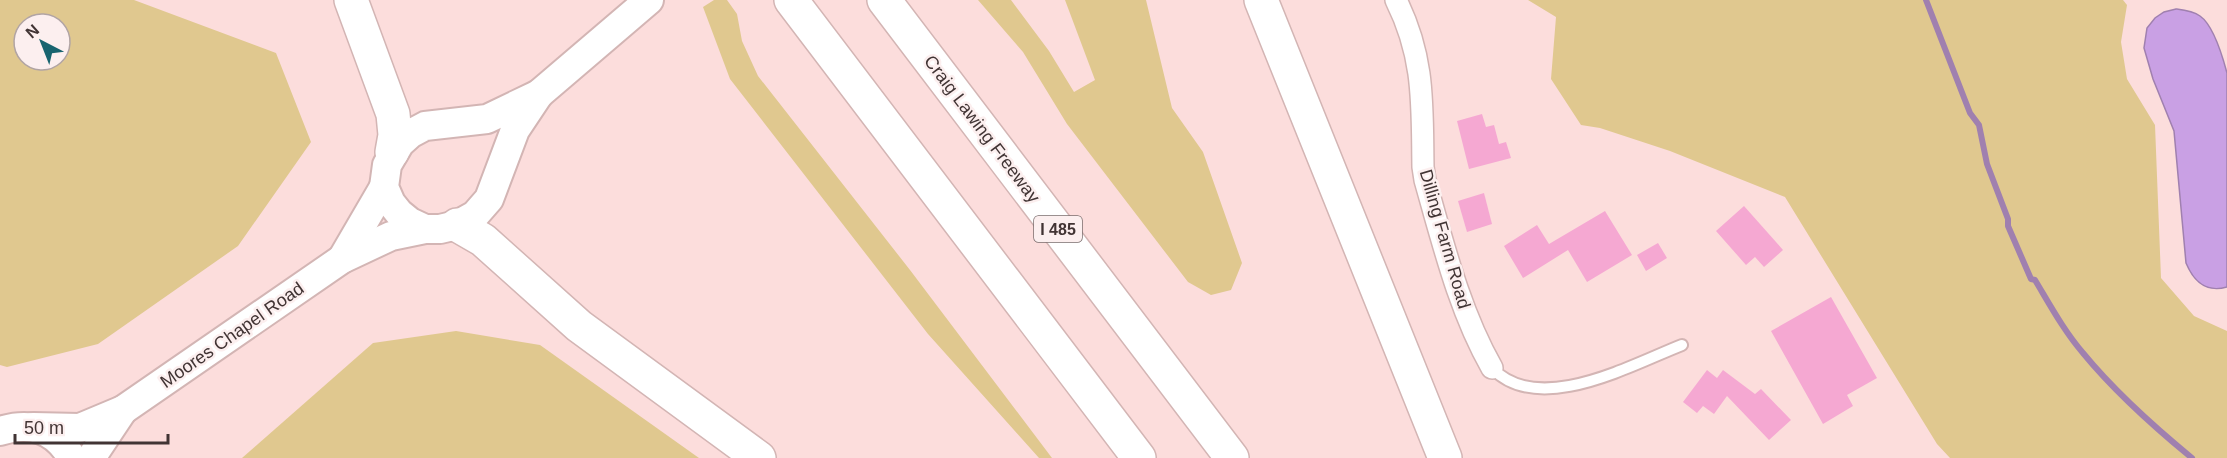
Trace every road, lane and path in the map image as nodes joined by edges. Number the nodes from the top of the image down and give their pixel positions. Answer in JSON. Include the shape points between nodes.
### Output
{"nodes":[{"id":1,"x":351,"y":0,"type":"edge"},
{"id":2,"x":649,"y":0,"type":"edge"},
{"id":3,"x":791,"y":0,"type":"edge"},
{"id":4,"x":884,"y":0,"type":"edge"},
{"id":5,"x":1261,"y":0,"type":"edge"},
{"id":6,"x":1396,"y":0,"type":"edge"},
{"id":7,"x":538,"y":94,"type":"junction"},
{"id":8,"x":392,"y":152,"type":"junction"},
{"id":9,"x":384,"y":187,"type":"junction"},
{"id":10,"x":441,"y":227,"type":"junction"},
{"id":11,"x":342,"y":259,"type":"junction"},
{"id":12,"x":1682,"y":345,"type":"dead end"},
{"id":13,"x":1492,"y":368,"type":"joint"},
{"id":14,"x":123,"y":410,"type":"junction"},
{"id":15,"x":12,"y":428,"type":"edge"},
{"id":16,"x":72,"y":458,"type":"edge"},
{"id":17,"x":91,"y":458,"type":"edge"},
{"id":18,"x":759,"y":458,"type":"edge"},
{"id":19,"x":1139,"y":458,"type":"edge"},
{"id":20,"x":1232,"y":458,"type":"edge"},
{"id":21,"x":1445,"y":458,"type":"edge"}],
"edges":[{"from":1,"to":8,"type":"highway","via":[[393,114]]},
{"from":2,"to":7,"type":"main road","name":"Moores Chapel Road"},
{"from":3,"to":19,"type":"highway"},
{"from":4,"to":20,"type":"highway","name":"Craig Lawing Freeway","number":"I 485"},
{"from":5,"to":21,"type":"highway"},
{"from":6,"to":13,"type":"street","name":"Dilling Farm Road","via":[[1419,64],[1425,180],[1453,275],[1473,331]]},
{"from":7,"to":8,"type":"main road","name":"Moores Chapel Road","via":[[487,119],[425,126]]},
{"from":7,"to":10,"type":"main road","name":"Moores Chapel Road","via":[[515,130],[489,199],[476,215]]},
{"from":8,"to":9,"type":"main road","name":"Moores Chapel Road"},
{"from":9,"to":10,"type":"main road","via":[[391,203],[410,222]]},
{"from":9,"to":11,"type":"main road","name":"Moores Chapel Road"},
{"from":10,"to":11,"type":"main road","name":"Moores Chapel Road","via":[[391,236]]},
{"from":10,"to":18,"type":"highway","via":[[483,240],[579,326]]},
{"from":11,"to":14,"type":"main road","name":"Moores Chapel Road"},
{"from":12,"to":13,"type":"lane","via":[[1601,377],[1555,388],[1523,387],[1501,378]]},
{"from":14,"to":15,"type":"main road","name":"Moores Chapel Road","via":[[80,428]]},
{"from":14,"to":17,"type":"main road","name":"Moores Chapel Road"},
{"from":15,"to":16,"type":"main road","via":[[51,434]]}]}
